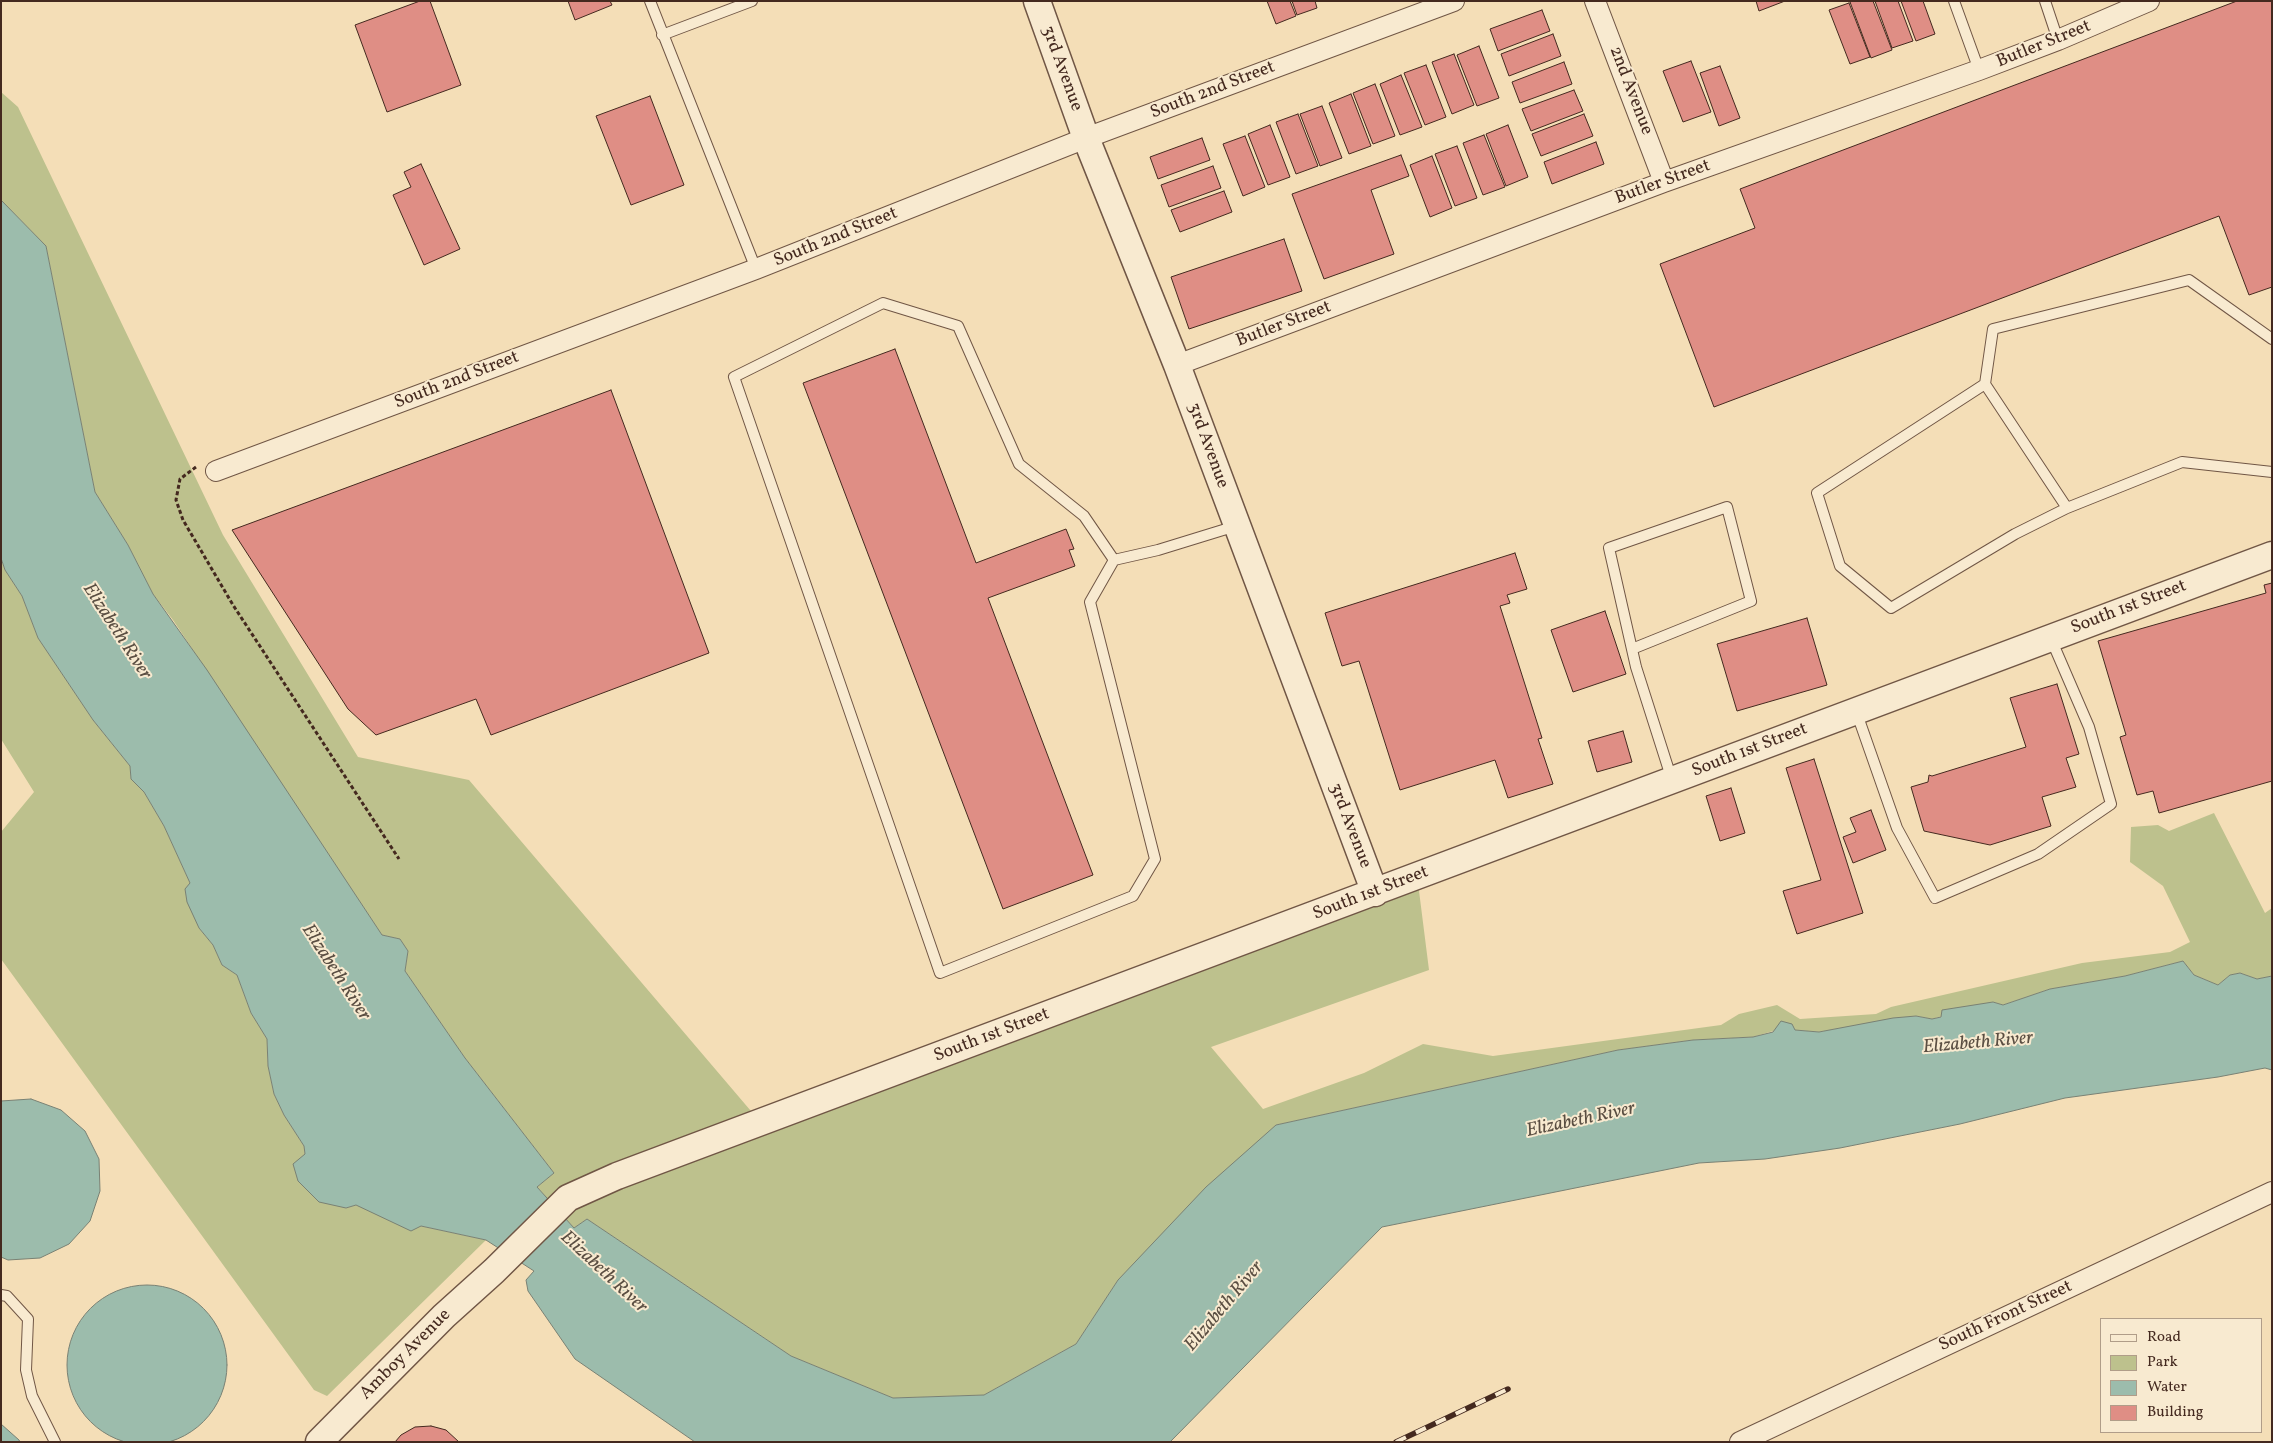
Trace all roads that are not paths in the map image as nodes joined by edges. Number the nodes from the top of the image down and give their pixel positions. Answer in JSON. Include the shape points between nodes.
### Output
{"nodes":[{"id":1,"x":650,"y":1,"type":"edge"},
{"id":2,"x":752,"y":1,"type":"edge"},
{"id":3,"x":1037,"y":1,"type":"edge"},
{"id":4,"x":1454,"y":1,"type":"edge"},
{"id":5,"x":1595,"y":1,"type":"edge"},
{"id":6,"x":1954,"y":1,"type":"edge"},
{"id":7,"x":2045,"y":1,"type":"edge"},
{"id":8,"x":2149,"y":1,"type":"edge"},
{"id":9,"x":662,"y":35,"type":"junction"},
{"id":10,"x":2058,"y":40,"type":"junction"},
{"id":11,"x":1979,"y":70,"type":"junction"},
{"id":12,"x":1086,"y":138,"type":"junction"},
{"id":13,"x":1664,"y":182,"type":"junction"},
{"id":14,"x":756,"y":269,"type":"junction"},
{"id":15,"x":2272,"y":339,"type":"edge"},
{"id":16,"x":1177,"y":365,"type":"junction"},
{"id":17,"x":1985,"y":384,"type":"junction"},
{"id":18,"x":216,"y":471,"type":"road end"},
{"id":19,"x":2272,"y":472,"type":"edge"},
{"id":20,"x":2067,"y":508,"type":"junction"},
{"id":21,"x":1236,"y":526,"type":"junction"},
{"id":22,"x":2272,"y":555,"type":"edge"},
{"id":23,"x":1114,"y":560,"type":"junction"},
{"id":24,"x":2050,"y":638,"type":"junction"},
{"id":25,"x":1632,"y":650,"type":"junction"},
{"id":26,"x":1856,"y":711,"type":"junction"},
{"id":27,"x":1672,"y":780,"type":"junction"},
{"id":28,"x":1375,"y":893,"type":"junction"},
{"id":29,"x":2272,"y":1192,"type":"edge"},
{"id":30,"x":494,"y":1271,"type":"joint"},
{"id":31,"x":1,"y":1295,"type":"edge"},
{"id":32,"x":55,"y":1442,"type":"edge"},
{"id":33,"x":319,"y":1442,"type":"edge"},
{"id":34,"x":1740,"y":1442,"type":"edge"}],
"edges":[{"from":1,"to":9,"type":"lane"},
{"from":2,"to":9,"type":"lane"},
{"from":3,"to":12,"type":"street","name":"3rd Avenue"},
{"from":4,"to":12,"type":"street","name":"South 2nd Street"},
{"from":5,"to":13,"type":"street","name":"2nd Avenue"},
{"from":6,"to":11,"type":"lane"},
{"from":7,"to":10,"type":"lane"},
{"from":8,"to":10,"type":"street","name":"Butler Street"},
{"from":9,"to":14,"type":"lane"},
{"from":10,"to":11,"type":"street","name":"Butler Street"},
{"from":11,"to":13,"type":"street","name":"Butler Street"},
{"from":12,"to":14,"type":"street","name":"South 2nd Street"},
{"from":12,"to":16,"type":"street","name":"3rd Avenue"},
{"from":13,"to":16,"type":"street","name":"Butler Street"},
{"from":14,"to":18,"type":"street","name":"South 2nd Street"},
{"from":15,"to":17,"type":"lane","via":[[2190,280],[1993,329]]},
{"from":16,"to":21,"type":"street","name":"3rd Avenue"},
{"from":17,"to":20,"type":"lane"},
{"from":17,"to":20,"type":"lane","via":[[1817,492],[1840,566],[1891,608],[2015,534]]},
{"from":19,"to":20,"type":"lane","via":[[2182,462]]},
{"from":21,"to":23,"type":"lane"},
{"from":21,"to":28,"type":"street","name":"3rd Avenue"},
{"from":22,"to":24,"type":"street","name":"South 1st Street"},
{"from":23,"to":23,"type":"lane","via":[[1084,516],[1019,464],[958,326],[883,303],[734,378],[940,973],[1133,896],[1155,858],[1090,602]]},
{"from":24,"to":26,"type":"street","name":"South 1st Street"},
{"from":24,"to":26,"type":"lane","via":[[2089,727],[2111,804],[2038,854],[1935,898],[1897,828]]},
{"from":25,"to":25,"type":"lane","via":[[1751,601],[1727,507],[1609,548]]},
{"from":25,"to":27,"type":"lane"},
{"from":26,"to":27,"type":"street","name":"South 1st Street"},
{"from":27,"to":28,"type":"street","name":"South 1st Street"},
{"from":28,"to":30,"type":"street","name":"South 1st Street","via":[[617,1176],[568,1198]]},
{"from":29,"to":34,"type":"street","name":"South Front Street"},
{"from":30,"to":33,"type":"street","name":"Amboy Avenue","via":[[444,1316]]},
{"from":31,"to":32,"type":"lane","via":[[7,1296],[28,1319],[26,1370],[32,1396]]}]}
